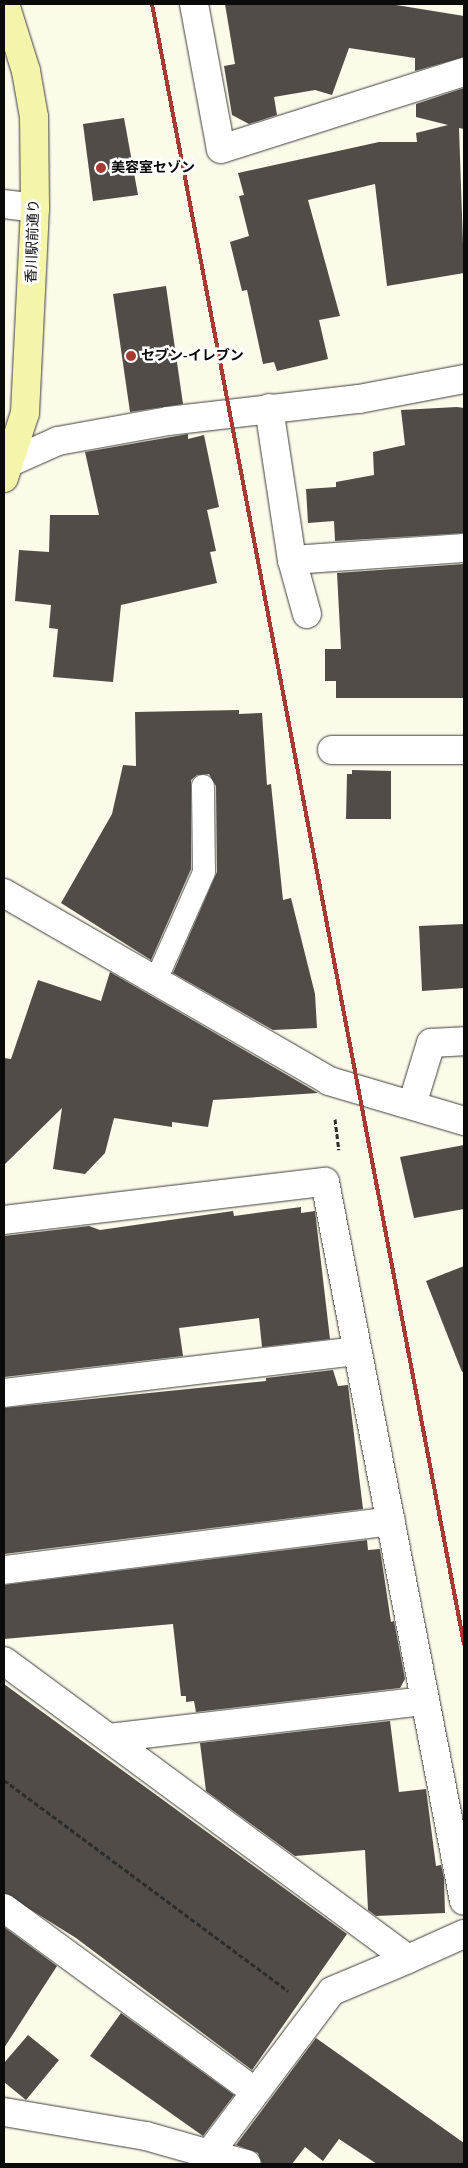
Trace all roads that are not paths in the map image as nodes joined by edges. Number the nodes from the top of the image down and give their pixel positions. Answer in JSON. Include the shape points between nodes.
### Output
{"nodes":[{"id":1,"x":5,"y":4,"type":"edge"},
{"id":2,"x":194,"y":4,"type":"edge"},
{"id":3,"x":464,"y":72,"type":"edge"},
{"id":4,"x":4,"y":204,"type":"edge"},
{"id":5,"x":35,"y":208,"type":"junction"},
{"id":6,"x":464,"y":378,"type":"edge"},
{"id":7,"x":269,"y":408,"type":"junction"},
{"id":8,"x":6,"y":469,"type":"edge"},
{"id":9,"x":464,"y":548,"type":"edge"},
{"id":10,"x":292,"y":560,"type":"junction"},
{"id":11,"x":307,"y":614,"type":"dead end"},
{"id":12,"x":332,"y":750,"type":"dead end"},
{"id":13,"x":464,"y":750,"type":"edge"},
{"id":14,"x":203,"y":786,"type":"dead end"},
{"id":15,"x":4,"y":893,"type":"edge"},
{"id":16,"x":156,"y":980,"type":"junction"},
{"id":17,"x":464,"y":1041,"type":"edge"},
{"id":18,"x":412,"y":1105,"type":"junction"},
{"id":19,"x":464,"y":1121,"type":"edge"},
{"id":20,"x":4,"y":1220,"type":"edge"},
{"id":21,"x":357,"y":1350,"type":"junction"},
{"id":22,"x":4,"y":1393,"type":"edge"},
{"id":23,"x":391,"y":1521,"type":"junction"},
{"id":24,"x":4,"y":1570,"type":"edge"},
{"id":25,"x":4,"y":1662,"type":"edge"},
{"id":26,"x":425,"y":1702,"type":"junction"},
{"id":27,"x":109,"y":1738,"type":"junction"},
{"id":28,"x":464,"y":1901,"type":"edge"},
{"id":29,"x":4,"y":1908,"type":"edge"},
{"id":30,"x":464,"y":1934,"type":"edge"},
{"id":31,"x":408,"y":1959,"type":"junction"},
{"id":32,"x":254,"y":2091,"type":"junction"},
{"id":33,"x":4,"y":2112,"type":"edge"},
{"id":34,"x":209,"y":2154,"type":"junction"},
{"id":35,"x":247,"y":2164,"type":"edge"}],
"edges":[{"from":1,"to":5,"type":"street","name":"香川駅前通り","via":[[26,71],[34,116]]},
{"from":2,"to":3,"type":"street","via":[[221,149]]},
{"from":4,"to":5,"type":"street"},
{"from":5,"to":8,"type":"street","name":"香川駅前通り","via":[[25,413]]},
{"from":6,"to":7,"type":"street","via":[[359,399]]},
{"from":7,"to":8,"type":"street","via":[[58,441]]},
{"from":7,"to":10,"type":"street"},
{"from":9,"to":10,"type":"street"},
{"from":10,"to":11,"type":"street"},
{"from":12,"to":13,"type":"street"},
{"from":14,"to":16,"type":"lane","via":[[204,872]]},
{"from":15,"to":16,"type":"street"},
{"from":16,"to":18,"type":"street","via":[[329,1082]]},
{"from":17,"to":18,"type":"street","via":[[431,1043]]},
{"from":18,"to":19,"type":"street"},
{"from":20,"to":21,"type":"street","via":[[325,1182]]},
{"from":21,"to":22,"type":"street"},
{"from":21,"to":23,"type":"street"},
{"from":23,"to":24,"type":"street"},
{"from":23,"to":26,"type":"street"},
{"from":25,"to":27,"type":"street"},
{"from":26,"to":27,"type":"street"},
{"from":26,"to":28,"type":"street"},
{"from":27,"to":31,"type":"street"},
{"from":29,"to":32,"type":"street"},
{"from":30,"to":31,"type":"street"},
{"from":31,"to":32,"type":"street","via":[[332,1991]]},
{"from":32,"to":34,"type":"street"},
{"from":33,"to":34,"type":"street","via":[[146,2136]]},
{"from":34,"to":35,"type":"street"}]}
